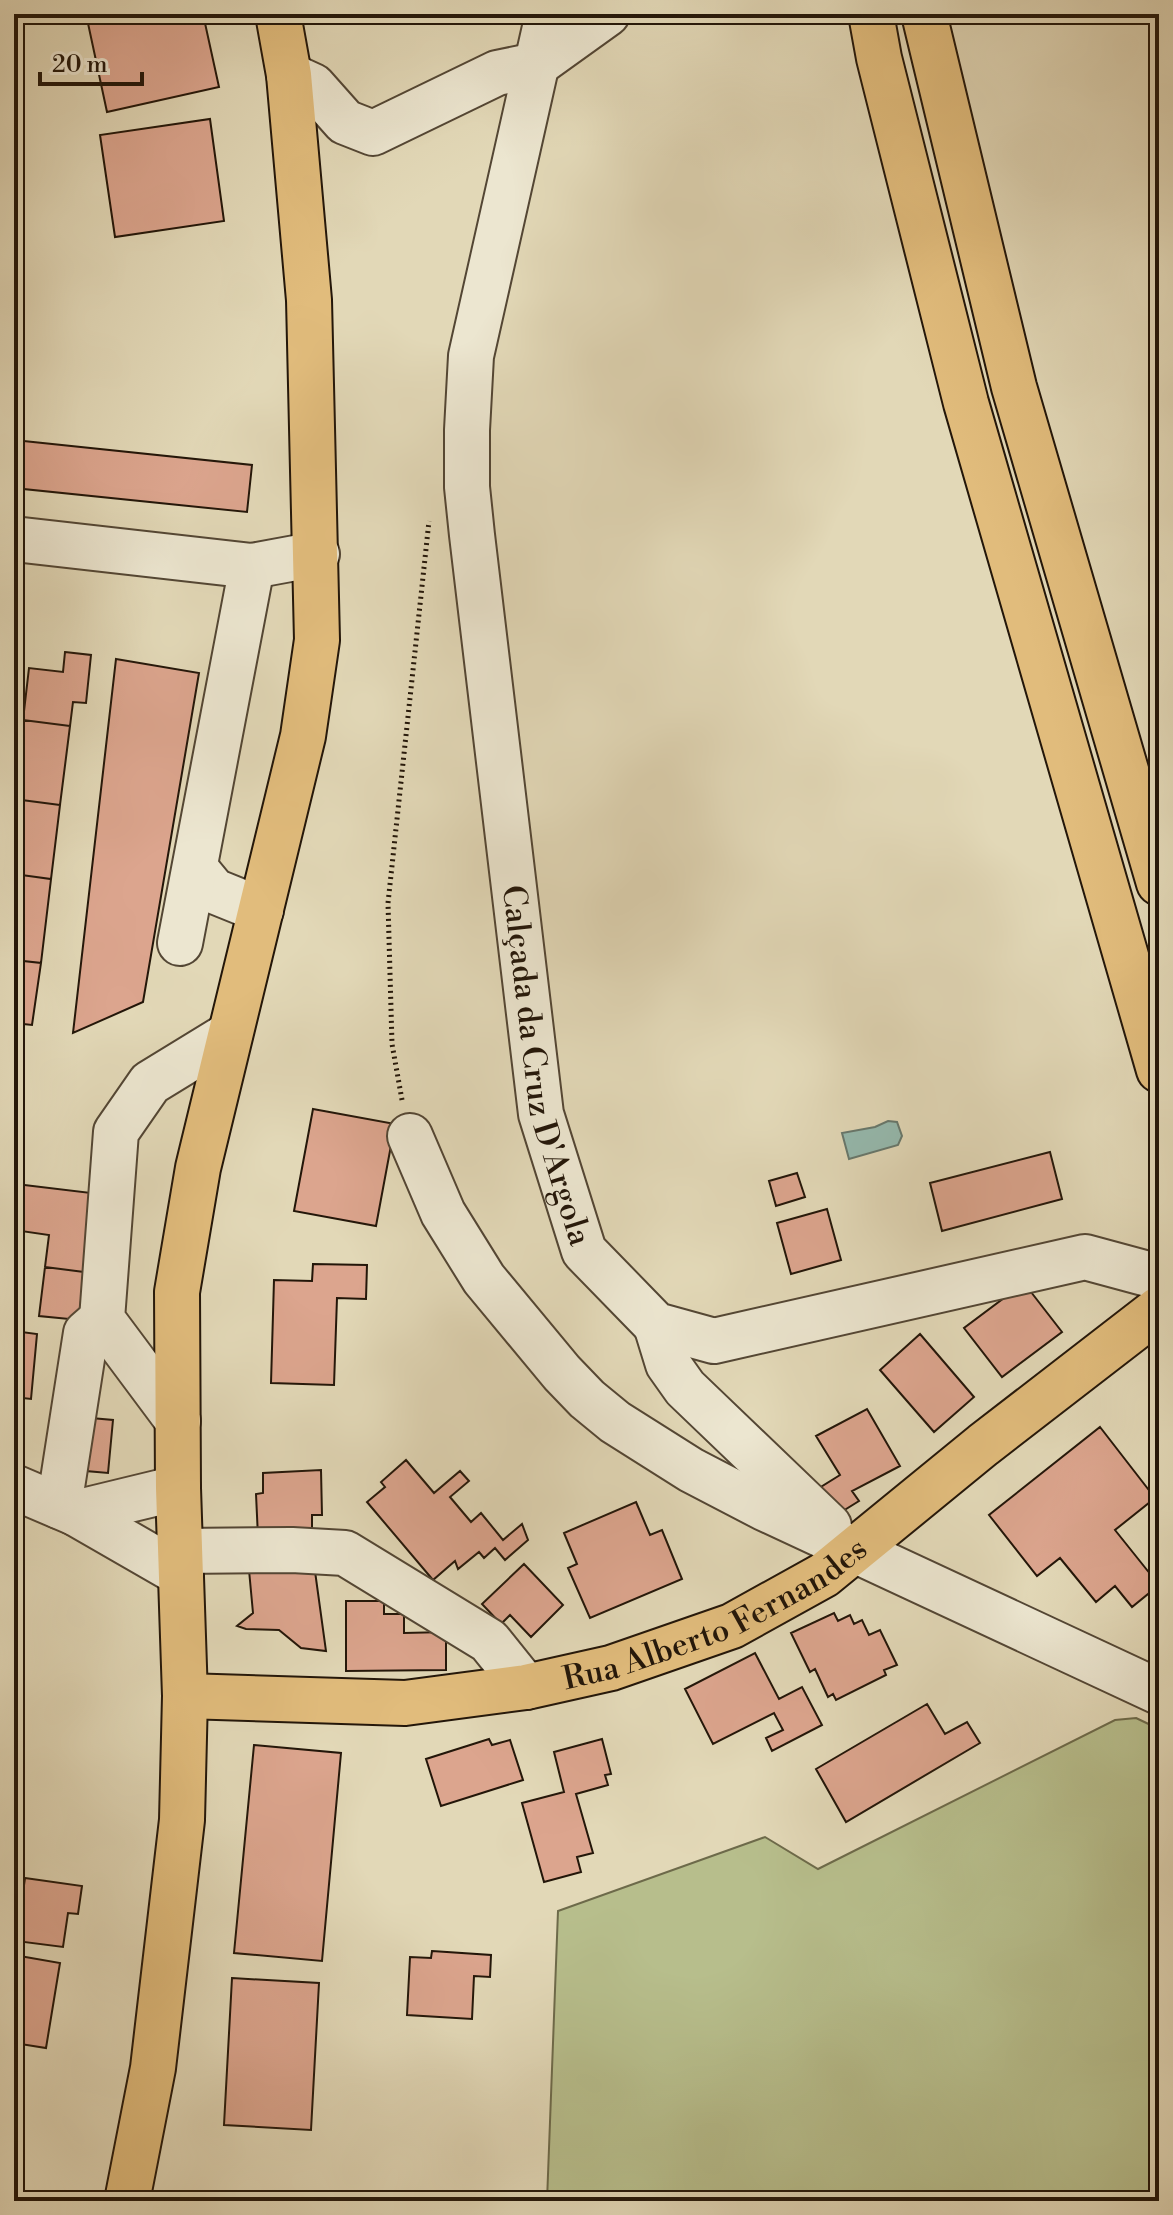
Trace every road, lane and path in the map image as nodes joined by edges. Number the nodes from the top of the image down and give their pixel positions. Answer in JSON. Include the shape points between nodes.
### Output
{"nodes":[{"id":1,"x":278,"y":14,"type":"edge"},
{"id":2,"x":548,"y":14,"type":"edge"},
{"id":3,"x":607,"y":14,"type":"edge"},
{"id":4,"x":871,"y":14,"type":"edge"},
{"id":5,"x":934,"y":23,"type":"edge"},
{"id":6,"x":536,"y":65,"type":"junction"},
{"id":7,"x":289,"y":75,"type":"junction"},
{"id":8,"x":430,"y":516,"type":"dead end"},
{"id":9,"x":14,"y":539,"type":"edge"},
{"id":10,"x":317,"y":554,"type":"junction"},
{"id":11,"x":252,"y":566,"type":"junction"},
{"id":12,"x":195,"y":868,"type":"junction"},
{"id":13,"x":1159,"y":883,"type":"edge"},
{"id":14,"x":261,"y":910,"type":"junction"},
{"id":15,"x":180,"y":943,"type":"dead end"},
{"id":16,"x":230,"y":1034,"type":"junction"},
{"id":17,"x":1159,"y":1070,"type":"edge"},
{"id":18,"x":410,"y":1136,"type":"joint"},
{"id":19,"x":1159,"y":1277,"type":"edge"},
{"id":20,"x":1159,"y":1309,"type":"edge"},
{"id":21,"x":102,"y":1319,"type":"junction"},
{"id":22,"x":656,"y":1325,"type":"junction"},
{"id":23,"x":178,"y":1421,"type":"junction"},
{"id":24,"x":14,"y":1487,"type":"edge"},
{"id":25,"x":178,"y":1488,"type":"junction"},
{"id":26,"x":67,"y":1510,"type":"junction"},
{"id":27,"x":855,"y":1551,"type":"junction"},
{"id":28,"x":181,"y":1563,"type":"junction"},
{"id":29,"x":526,"y":1687,"type":"junction"},
{"id":30,"x":1159,"y":1692,"type":"edge"},
{"id":31,"x":185,"y":1696,"type":"junction"},
{"id":32,"x":127,"y":2201,"type":"edge"}],
"edges":[{"from":1,"to":7,"type":"main road"},
{"from":2,"to":6,"type":"street","name":"Calçada da Cruz D'Argola"},
{"from":3,"to":6,"type":"street"},
{"from":4,"to":17,"type":"main road","via":[[966,403]]},
{"from":5,"to":13,"type":"main road","via":[[1014,387]]},
{"from":6,"to":7,"type":"street","via":[[497,73],[373,133],[345,122],[313,86]]},
{"from":6,"to":22,"type":"street","name":"Calçada da Cruz D'Argola","via":[[471,356],[467,487],[541,1114],[584,1251]]},
{"from":7,"to":10,"type":"main road","via":[[309,300]]},
{"from":8,"to":18,"type":"path","via":[[388,903],[392,1044]]},
{"from":9,"to":11,"type":"street"},
{"from":10,"to":11,"type":"street"},
{"from":10,"to":14,"type":"main road","via":[[317,640],[305,722]]},
{"from":11,"to":12,"type":"street"},
{"from":12,"to":14,"type":"street","via":[[214,891]]},
{"from":12,"to":15,"type":"street"},
{"from":14,"to":16,"type":"main road"},
{"from":16,"to":21,"type":"street","via":[[150,1083],[116,1132]]},
{"from":16,"to":23,"type":"main road","via":[[198,1168],[177,1292]]},
{"from":18,"to":27,"type":"street","via":[[443,1213],[484,1279],[587,1399],[691,1470]]},
{"from":19,"to":22,"type":"street","via":[[1085,1257],[714,1341]]},
{"from":20,"to":27,"type":"main road","name":"Rua Alberto Fernandes"},
{"from":21,"to":23,"type":"street"},
{"from":21,"to":26,"type":"street","via":[[86,1333]]},
{"from":22,"to":27,"type":"street","via":[[668,1364],[685,1388]]},
{"from":23,"to":25,"type":"main road"},
{"from":24,"to":26,"type":"street"},
{"from":25,"to":26,"type":"street"},
{"from":25,"to":28,"type":"main road"},
{"from":26,"to":28,"type":"street"},
{"from":27,"to":29,"type":"main road","name":"Rua Alberto Fernandes","via":[[824,1575],[732,1626],[611,1668]]},
{"from":27,"to":30,"type":"street"},
{"from":28,"to":29,"type":"street","via":[[292,1550],[345,1553],[489,1641]]},
{"from":28,"to":31,"type":"main road"},
{"from":29,"to":31,"type":"main road","name":"Rua Alberto Fernandes","via":[[405,1703]]},
{"from":31,"to":32,"type":"main road","via":[[182,1820],[153,2068]]}]}
